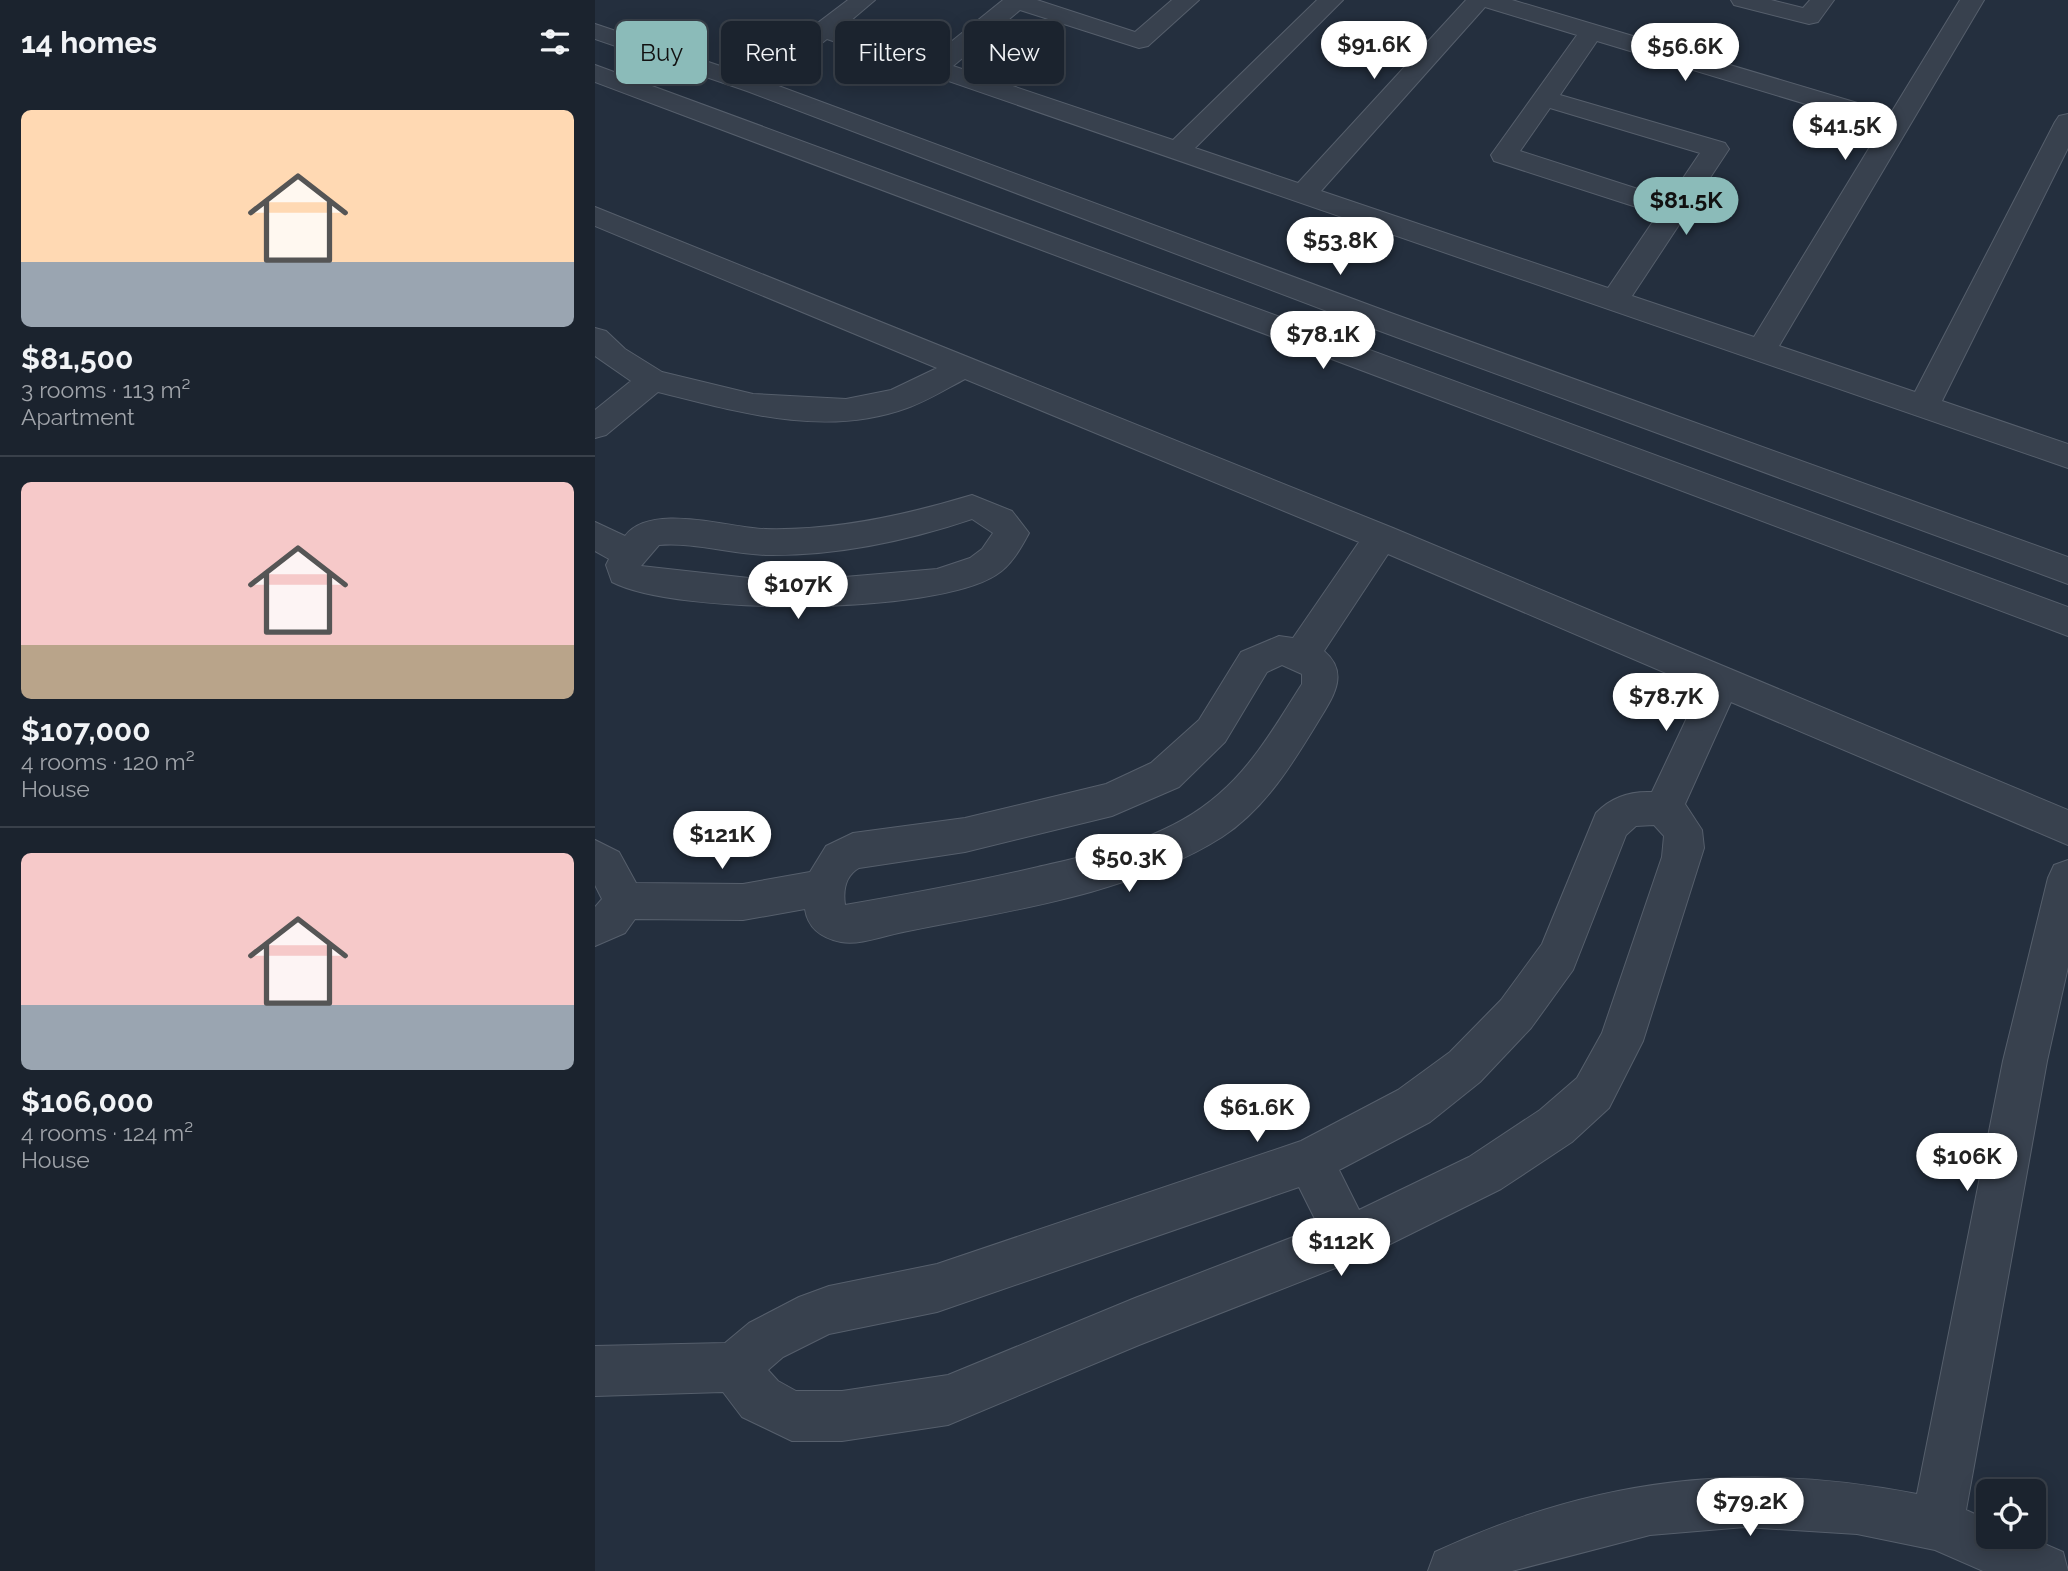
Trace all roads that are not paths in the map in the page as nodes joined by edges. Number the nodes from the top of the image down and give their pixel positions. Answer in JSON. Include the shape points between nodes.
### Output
{"nodes":[{"id":1,"x":863,"y":0,"type":"edge"},
{"id":2,"x":1331,"y":0,"type":"edge"},
{"id":3,"x":1479,"y":0,"type":"edge"},
{"id":4,"x":1486,"y":0,"type":"edge"},
{"id":5,"x":1743,"y":0,"type":"edge"},
{"id":6,"x":1822,"y":0,"type":"edge"},
{"id":7,"x":1972,"y":0,"type":"edge"},
{"id":8,"x":1017,"y":1,"type":"edge"},
{"id":9,"x":1182,"y":1,"type":"edge"},
{"id":10,"x":824,"y":30,"type":"junction"},
{"id":11,"x":1592,"y":31,"type":"junction"},
{"id":12,"x":595,"y":32,"type":"edge"},
{"id":13,"x":821,"y":32,"type":"edge"},
{"id":14,"x":835,"y":34,"type":"edge"},
{"id":15,"x":950,"y":56,"type":"edge"},
{"id":16,"x":595,"y":73,"type":"edge"},
{"id":17,"x":950,"y":73,"type":"edge"},
{"id":18,"x":1543,"y":98,"type":"junction"},
{"id":19,"x":1896,"y":122,"type":"junction"},
{"id":20,"x":2068,"y":122,"type":"edge"},
{"id":21,"x":1177,"y":151,"type":"junction"},
{"id":22,"x":2058,"y":166,"type":"edge"},
{"id":23,"x":1303,"y":194,"type":"junction"},
{"id":24,"x":1675,"y":210,"type":"junction"},
{"id":25,"x":595,"y":216,"type":"edge"},
{"id":26,"x":1616,"y":299,"type":"junction"},
{"id":27,"x":595,"y":338,"type":"edge"},
{"id":28,"x":1761,"y":351,"type":"junction"},
{"id":29,"x":966,"y":366,"type":"junction"},
{"id":30,"x":652,"y":380,"type":"junction"},
{"id":31,"x":1924,"y":407,"type":"junction"},
{"id":32,"x":595,"y":427,"type":"edge"},
{"id":33,"x":2068,"y":456,"type":"edge"},
{"id":34,"x":595,"y":535,"type":"edge"},
{"id":35,"x":1381,"y":537,"type":"junction"},
{"id":36,"x":631,"y":555,"type":"junction"},
{"id":37,"x":2068,"y":571,"type":"edge"},
{"id":38,"x":2068,"y":622,"type":"edge"},
{"id":39,"x":1303,"y":653,"type":"junction"},
{"id":40,"x":1723,"y":682,"type":"junction"},
{"id":41,"x":1663,"y":809,"type":"junction"},
{"id":42,"x":2068,"y":828,"type":"edge"},
{"id":43,"x":595,"y":858,"type":"edge"},
{"id":44,"x":2068,"y":878,"type":"edge"},
{"id":45,"x":823,"y":888,"type":"junction"},
{"id":46,"x":625,"y":901,"type":"junction"},
{"id":47,"x":595,"y":927,"type":"edge"},
{"id":48,"x":1310,"y":1161,"type":"junction"},
{"id":49,"x":1349,"y":1239,"type":"junction"},
{"id":50,"x":734,"y":1367,"type":"junction"},
{"id":51,"x":595,"y":1371,"type":"edge"},
{"id":52,"x":1937,"y":1524,"type":"junction"},
{"id":53,"x":1511,"y":1559,"type":"edge"},
{"id":54,"x":2068,"y":1561,"type":"edge"},
{"id":55,"x":1454,"y":1571,"type":"edge"},
{"id":56,"x":2044,"y":1571,"type":"edge"},
{"id":57,"x":2067,"y":1571,"type":"edge"}],
"edges":[{"from":1,"to":10,"type":"street"},
{"from":2,"to":21,"type":"street"},
{"from":3,"to":23,"type":"street"},
{"from":4,"to":11,"type":"street"},
{"from":5,"to":6,"type":"street","via":[[1809,17]]},
{"from":7,"to":19,"type":"street"},
{"from":8,"to":9,"type":"street","via":[[1139,41]]},
{"from":8,"to":15,"type":"street"},
{"from":10,"to":13,"type":"street"},
{"from":10,"to":14,"type":"street"},
{"from":11,"to":18,"type":"street"},
{"from":11,"to":19,"type":"street"},
{"from":12,"to":37,"type":"street","via":[[756,86]]},
{"from":16,"to":38,"type":"street"},
{"from":17,"to":21,"type":"street"},
{"from":18,"to":24,"type":"street","via":[[1504,155]]},
{"from":18,"to":24,"type":"street","via":[[1716,149]]},
{"from":19,"to":28,"type":"street"},
{"from":20,"to":22,"type":"street"},
{"from":21,"to":23,"type":"street"},
{"from":22,"to":31,"type":"street"},
{"from":23,"to":26,"type":"street"},
{"from":24,"to":26,"type":"street"},
{"from":25,"to":29,"type":"street"},
{"from":26,"to":28,"type":"street"},
{"from":27,"to":30,"type":"street"},
{"from":28,"to":31,"type":"street"},
{"from":29,"to":30,"type":"street","via":[[898,400],[846,410],[753,405]]},
{"from":29,"to":35,"type":"street"},
{"from":30,"to":32,"type":"street"},
{"from":31,"to":33,"type":"street"},
{"from":34,"to":36,"type":"street"},
{"from":35,"to":39,"type":"street"},
{"from":35,"to":40,"type":"street"},
{"from":36,"to":36,"type":"street","via":[[623,565],[624,573],[636,579],[749,592],[810,593],[962,576],[994,558],[1012,533],[985,510],[972,507],[916,526],[820,539],[765,542],[675,531],[651,533]]},
{"from":39,"to":45,"type":"street","via":[[1279,650],[1254,662],[1212,731],[1165,775],[1112,799],[965,835],[853,852],[834,863]]},
{"from":39,"to":45,"type":"street","via":[[1319,669],[1320,687],[1263,771],[1233,806],[1190,837],[1131,863],[971,901],[844,924],[826,915]]},
{"from":40,"to":41,"type":"street"},
{"from":40,"to":42,"type":"street"},
{"from":41,"to":48,"type":"street","via":[[1632,808],[1619,813],[1558,956],[1516,1014],[1465,1067],[1414,1106]]},
{"from":41,"to":49,"type":"street","via":[[1683,826],[1686,841],[1621,1041],[1593,1093],[1556,1126],[1485,1173]]},
{"from":43,"to":46,"type":"street","via":[[605,865]]},
{"from":44,"to":52,"type":"street","via":[[2025,1061]]},
{"from":45,"to":46,"type":"street","via":[[743,902]]},
{"from":46,"to":47,"type":"street","via":[[611,920]]},
{"from":48,"to":49,"type":"street"},
{"from":48,"to":50,"type":"street","via":[[937,1288],[829,1310],[766,1340]]},
{"from":49,"to":50,"type":"street","via":[[948,1400],[842,1416],[792,1416],[760,1399]]},
{"from":50,"to":51,"type":"street"},
{"from":52,"to":53,"type":"street","via":[[1857,1508],[1745,1501],[1650,1509]]},
{"from":52,"to":56,"type":"street"},
{"from":53,"to":55,"type":"street"},
{"from":54,"to":57,"type":"street"}]}
